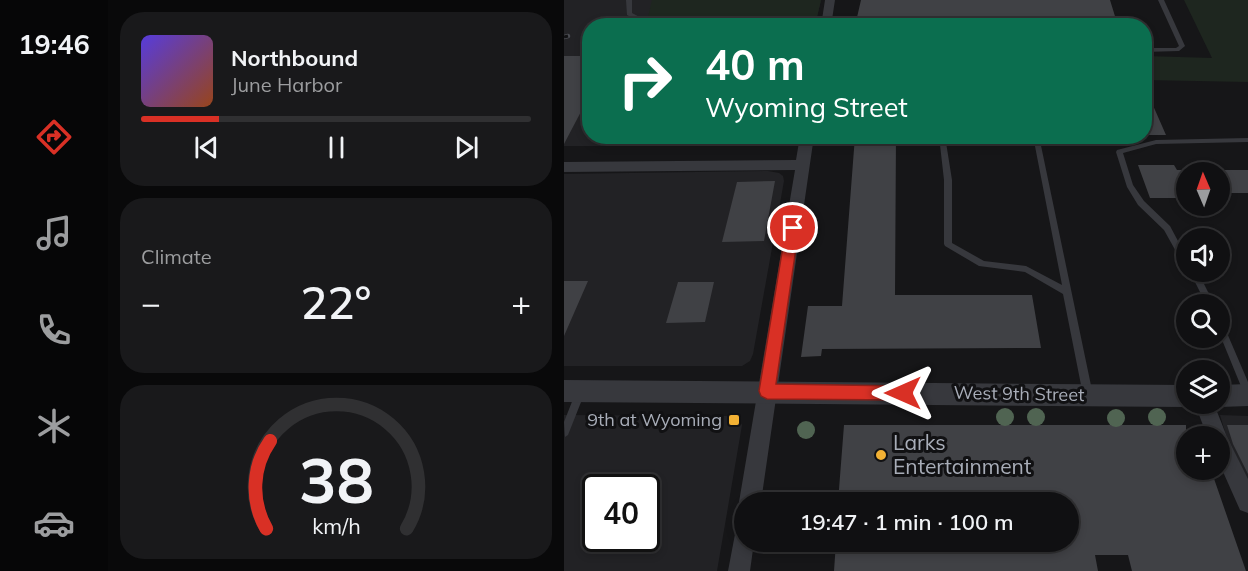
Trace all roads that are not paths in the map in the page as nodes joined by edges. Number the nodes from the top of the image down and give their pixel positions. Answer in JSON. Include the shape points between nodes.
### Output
{"nodes":[{"id":1,"x":629,"y":0,"type":"edge"},
{"id":2,"x":830,"y":0,"type":"edge"},
{"id":3,"x":1161,"y":0,"type":"edge"},
{"id":4,"x":637,"y":18,"type":"edge"},
{"id":5,"x":827,"y":18,"type":"edge"},
{"id":6,"x":1152,"y":50,"type":"edge"},
{"id":7,"x":1248,"y":140,"type":"edge"},
{"id":8,"x":1152,"y":143,"type":"edge"},
{"id":9,"x":806,"y":144,"type":"edge"},
{"id":10,"x":943,"y":144,"type":"edge"},
{"id":11,"x":1038,"y":144,"type":"edge"},
{"id":12,"x":1149,"y":144,"type":"edge"},
{"id":13,"x":803,"y":165,"type":"junction"},
{"id":14,"x":564,"y":167,"type":"edge"},
{"id":15,"x":1176,"y":244,"type":"edge"},
{"id":16,"x":1068,"y":292,"type":"junction"},
{"id":17,"x":1229,"y":348,"type":"edge"},
{"id":18,"x":572,"y":391,"type":"edge"},
{"id":19,"x":767,"y":391,"type":"junction"},
{"id":20,"x":1248,"y":394,"type":"edge"},
{"id":21,"x":1088,"y":395,"type":"junction"},
{"id":22,"x":1230,"y":395,"type":"edge"},
{"id":23,"x":1176,"y":396,"type":"edge"},
{"id":24,"x":565,"y":432,"type":"edge"},
{"id":25,"x":1230,"y":465,"type":"edge"},
{"id":26,"x":752,"y":492,"type":"edge"},
{"id":27,"x":1248,"y":502,"type":"edge"},
{"id":28,"x":742,"y":552,"type":"edge"},
{"id":29,"x":739,"y":571,"type":"edge"}],
"edges":[{"from":1,"to":4,"type":"lane","via":[[629,14]]},
{"from":2,"to":5,"type":"street"},
{"from":3,"to":6,"type":"lane","via":[[1182,46],[1177,50]]},
{"from":7,"to":8,"type":"lane"},
{"from":9,"to":13,"type":"street"},
{"from":10,"to":16,"type":"lane","via":[[948,180],[948,244],[982,264],[1026,269]]},
{"from":11,"to":16,"type":"lane"},
{"from":12,"to":15,"type":"lane","via":[[1119,152],[1141,203],[1167,228]]},
{"from":13,"to":14,"type":"street"},
{"from":13,"to":19,"type":"street"},
{"from":16,"to":21,"type":"lane"},
{"from":17,"to":20,"type":"lane"},
{"from":18,"to":19,"type":"street","name":"West 9th Street"},
{"from":18,"to":24,"type":"lane"},
{"from":19,"to":21,"type":"street","name":"West 9th Street"},
{"from":19,"to":26,"type":"street"},
{"from":20,"to":22,"type":"street"},
{"from":21,"to":23,"type":"street","name":"West 9th Street"},
{"from":25,"to":27,"type":"street"},
{"from":28,"to":29,"type":"street"}]}
